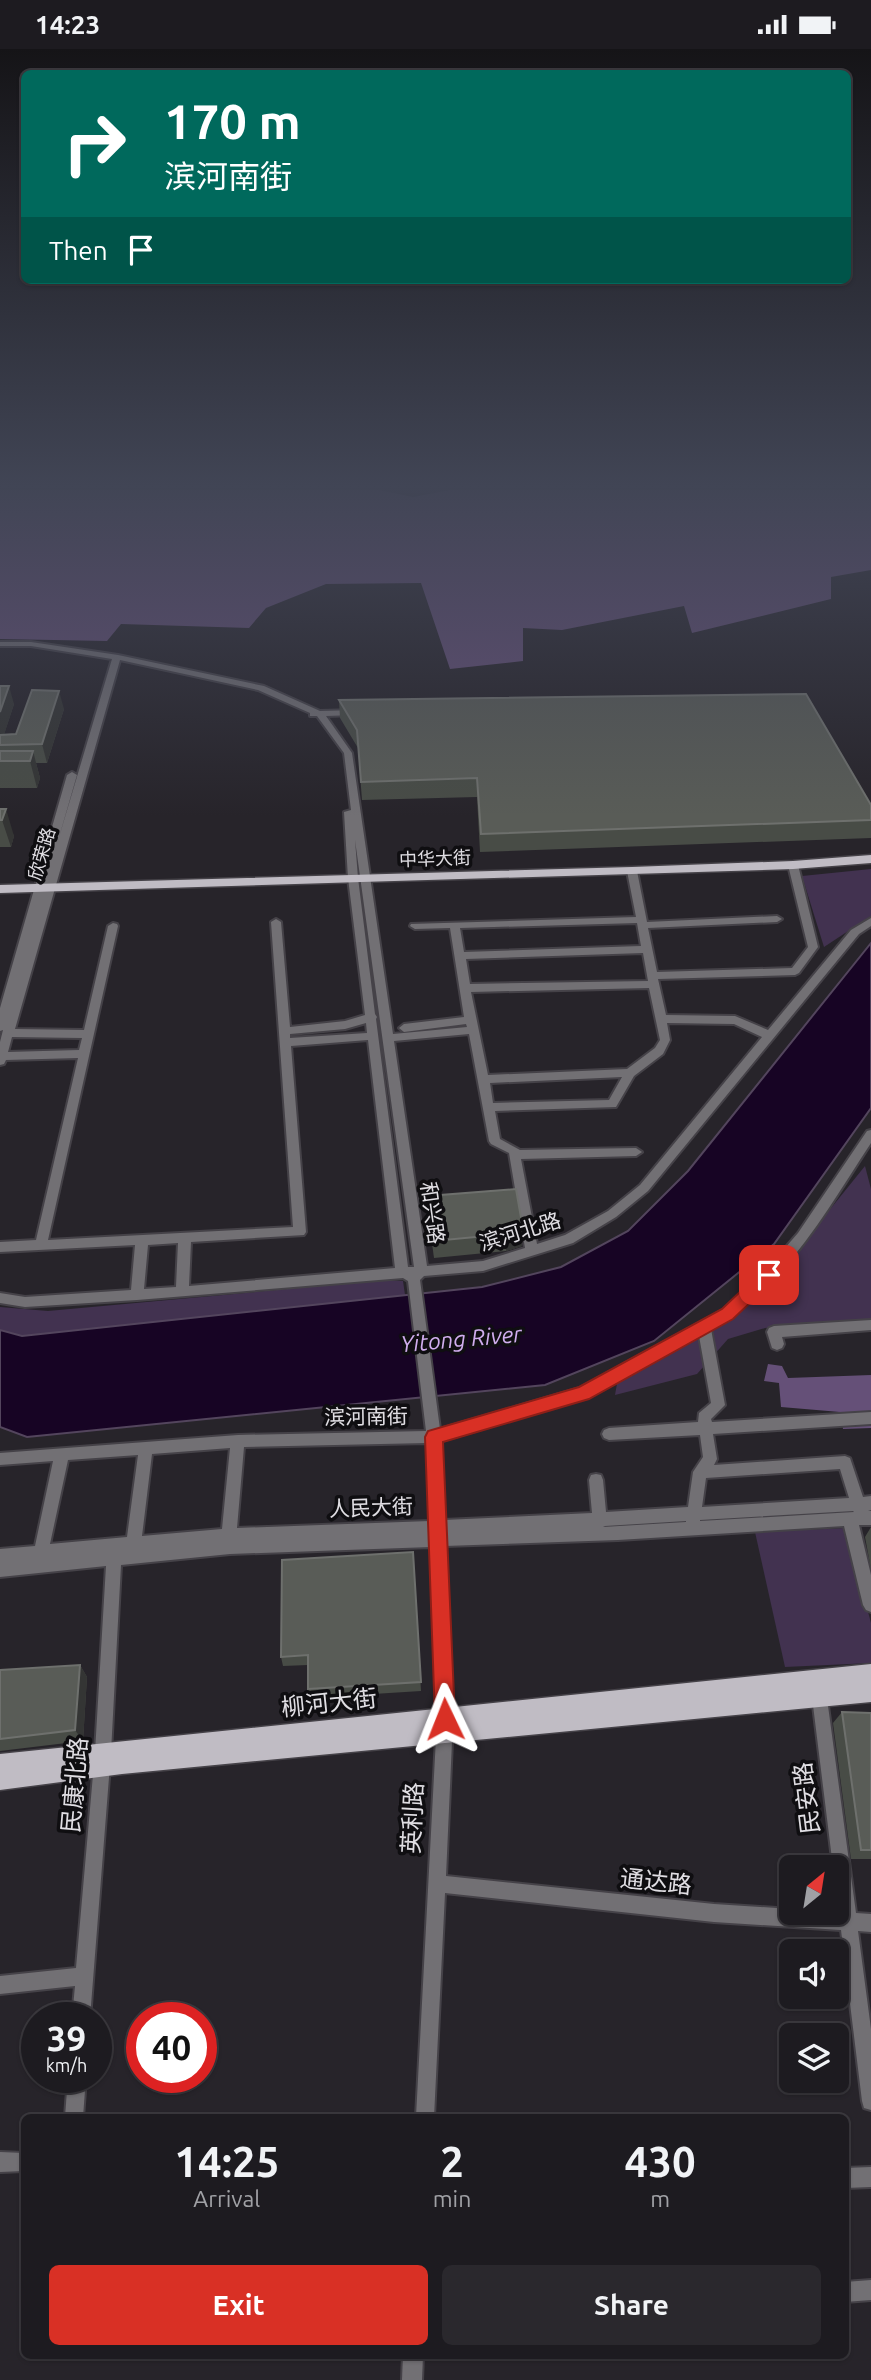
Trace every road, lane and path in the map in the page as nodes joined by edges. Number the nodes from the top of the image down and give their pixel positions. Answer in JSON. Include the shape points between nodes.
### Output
{"nodes":[{"id":1,"x":0,"y":646,"type":"edge"},
{"id":2,"x":112,"y":658,"type":"junction"},
{"id":3,"x":370,"y":712,"type":"edge"},
{"id":4,"x":316,"y":714,"type":"junction"},
{"id":5,"x":871,"y":850,"type":"edge"},
{"id":6,"x":871,"y":859,"type":"edge"},
{"id":7,"x":793,"y":865,"type":"junction"},
{"id":8,"x":632,"y":871,"type":"junction"},
{"id":9,"x":359,"y":874,"type":"junction"},
{"id":10,"x":0,"y":881,"type":"edge"},
{"id":11,"x":46,"y":883,"type":"junction"},
{"id":12,"x":0,"y":889,"type":"edge"},
{"id":13,"x":777,"y":919,"type":"dead end"},
{"id":14,"x":871,"y":921,"type":"edge"},
{"id":15,"x":276,"y":922,"type":"dead end"},
{"id":16,"x":643,"y":922,"type":"junction"},
{"id":17,"x":113,"y":926,"type":"dead end"},
{"id":18,"x":415,"y":926,"type":"dead end"},
{"id":19,"x":455,"y":926,"type":"junction"},
{"id":20,"x":648,"y":949,"type":"junction"},
{"id":21,"x":461,"y":956,"type":"junction"},
{"id":22,"x":654,"y":980,"type":"junction"},
{"id":23,"x":467,"y":988,"type":"junction"},
{"id":24,"x":372,"y":1017,"type":"junction"},
{"id":25,"x":661,"y":1019,"type":"junction"},
{"id":26,"x":472,"y":1025,"type":"junction"},
{"id":27,"x":4,"y":1030,"type":"edge"},
{"id":28,"x":89,"y":1034,"type":"junction"},
{"id":29,"x":387,"y":1034,"type":"junction"},
{"id":30,"x":374,"y":1036,"type":"junction"},
{"id":31,"x":770,"y":1036,"type":"junction"},
{"id":32,"x":285,"y":1037,"type":"junction"},
{"id":33,"x":84,"y":1054,"type":"junction"},
{"id":34,"x":1,"y":1058,"type":"edge"},
{"id":35,"x":630,"y":1073,"type":"junction"},
{"id":36,"x":484,"y":1079,"type":"junction"},
{"id":37,"x":489,"y":1108,"type":"junction"},
{"id":38,"x":870,"y":1140,"type":"edge"},
{"id":39,"x":636,"y":1152,"type":"dead end"},
{"id":40,"x":514,"y":1155,"type":"junction"},
{"id":41,"x":186,"y":1237,"type":"junction"},
{"id":42,"x":142,"y":1240,"type":"junction"},
{"id":43,"x":41,"y":1244,"type":"junction"},
{"id":44,"x":0,"y":1247,"type":"edge"},
{"id":45,"x":532,"y":1252,"type":"junction"},
{"id":46,"x":413,"y":1274,"type":"junction"},
{"id":47,"x":182,"y":1291,"type":"junction"},
{"id":48,"x":137,"y":1295,"type":"junction"},
{"id":49,"x":0,"y":1298,"type":"edge"},
{"id":50,"x":871,"y":1325,"type":"edge"},
{"id":51,"x":705,"y":1330,"type":"dead end"},
{"id":52,"x":777,"y":1344,"type":"dead end"},
{"id":53,"x":871,"y":1418,"type":"edge"},
{"id":54,"x":705,"y":1428,"type":"junction"},
{"id":55,"x":434,"y":1431,"type":"junction"},
{"id":56,"x":609,"y":1434,"type":"dead end"},
{"id":57,"x":238,"y":1440,"type":"junction"},
{"id":58,"x":146,"y":1447,"type":"junction"},
{"id":59,"x":62,"y":1454,"type":"junction"},
{"id":60,"x":0,"y":1459,"type":"edge"},
{"id":61,"x":700,"y":1472,"type":"junction"},
{"id":62,"x":596,"y":1480,"type":"dead end"},
{"id":63,"x":863,"y":1513,"type":"edge"},
{"id":64,"x":600,"y":1521,"type":"junction"},
{"id":65,"x":693,"y":1522,"type":"junction"},
{"id":66,"x":439,"y":1532,"type":"junction"},
{"id":67,"x":229,"y":1535,"type":"junction"},
{"id":68,"x":134,"y":1543,"type":"junction"},
{"id":69,"x":41,"y":1551,"type":"junction"},
{"id":70,"x":0,"y":1556,"type":"edge"},
{"id":71,"x":114,"y":1556,"type":"junction"},
{"id":72,"x":0,"y":1570,"type":"edge"},
{"id":73,"x":871,"y":1605,"type":"edge"},
{"id":74,"x":871,"y":1674,"type":"edge"},
{"id":75,"x":871,"y":1692,"type":"edge"},
{"id":76,"x":820,"y":1697,"type":"junction"},
{"id":77,"x":445,"y":1725,"type":"junction"},
{"id":78,"x":102,"y":1759,"type":"junction"},
{"id":79,"x":0,"y":1764,"type":"edge"},
{"id":80,"x":0,"y":1779,"type":"edge"},
{"id":81,"x":838,"y":1855,"type":"edge"},
{"id":82,"x":436,"y":1884,"type":"junction"},
{"id":83,"x":779,"y":1918,"type":"edge"},
{"id":84,"x":849,"y":1923,"type":"edge"},
{"id":85,"x":871,"y":1923,"type":"edge"},
{"id":86,"x":846,"y":1925,"type":"edge"},
{"id":87,"x":85,"y":1976,"type":"junction"},
{"id":88,"x":0,"y":1985,"type":"edge"},
{"id":89,"x":83,"y":2002,"type":"edge"},
{"id":90,"x":76,"y":2093,"type":"edge"},
{"id":91,"x":871,"y":2101,"type":"edge"},
{"id":92,"x":74,"y":2114,"type":"edge"},
{"id":93,"x":425,"y":2114,"type":"edge"},
{"id":94,"x":0,"y":2162,"type":"edge"},
{"id":95,"x":21,"y":2162,"type":"edge"},
{"id":96,"x":871,"y":2177,"type":"edge"},
{"id":97,"x":849,"y":2178,"type":"edge"},
{"id":98,"x":871,"y":2290,"type":"edge"},
{"id":99,"x":849,"y":2292,"type":"edge"},
{"id":100,"x":413,"y":2359,"type":"edge"},
{"id":101,"x":412,"y":2380,"type":"edge"}],
"edges":[{"from":1,"to":2,"type":"street","name":"和兴路"},
{"from":2,"to":4,"type":"street","name":"和兴路","via":[[259,693]]},
{"from":2,"to":11,"type":"street","name":"欣荣路"},
{"from":3,"to":4,"type":"street"},
{"from":4,"to":9,"type":"street","name":"和兴路","via":[[339,751]]},
{"from":5,"to":9,"type":"main road","name":"中华大街"},
{"from":6,"to":7,"type":"main road","name":"中华大街"},
{"from":7,"to":8,"type":"main road","name":"中华大街"},
{"from":7,"to":22,"type":"street","via":[[813,947],[795,971]]},
{"from":8,"to":9,"type":"main road","name":"中华大街"},
{"from":8,"to":16,"type":"street"},
{"from":9,"to":11,"type":"main road","name":"中华大街"},
{"from":9,"to":24,"type":"street","name":"和兴路"},
{"from":9,"to":29,"type":"street","name":"和兴路"},
{"from":10,"to":11,"type":"main road","name":"中华大街"},
{"from":11,"to":12,"type":"main road","name":"中华大街"},
{"from":11,"to":27,"type":"street","name":"欣荣路"},
{"from":11,"to":27,"type":"street","name":"欣荣路","via":[[9,974]]},
{"from":13,"to":16,"type":"street"},
{"from":14,"to":31,"type":"street","name":"滨河北路","via":[[855,932]]},
{"from":15,"to":32,"type":"street"},
{"from":16,"to":19,"type":"street"},
{"from":16,"to":20,"type":"street"},
{"from":17,"to":28,"type":"street"},
{"from":18,"to":19,"type":"street"},
{"from":19,"to":21,"type":"street"},
{"from":20,"to":21,"type":"street"},
{"from":20,"to":22,"type":"street"},
{"from":21,"to":23,"type":"street"},
{"from":22,"to":23,"type":"street"},
{"from":22,"to":25,"type":"street"},
{"from":23,"to":26,"type":"street"},
{"from":24,"to":30,"type":"street","name":"和兴路"},
{"from":24,"to":32,"type":"street"},
{"from":25,"to":31,"type":"street","via":[[735,1020]]},
{"from":25,"to":35,"type":"street","via":[[665,1040],[659,1051]]},
{"from":26,"to":29,"type":"street"},
{"from":26,"to":36,"type":"street"},
{"from":27,"to":28,"type":"street"},
{"from":27,"to":34,"type":"street","name":"欣荣路"},
{"from":28,"to":33,"type":"street"},
{"from":29,"to":46,"type":"street","name":"和兴路"},
{"from":30,"to":32,"type":"street"},
{"from":30,"to":46,"type":"street","name":"和兴路"},
{"from":31,"to":45,"type":"street","name":"滨河北路","via":[[644,1188],[612,1214],[569,1239]]},
{"from":32,"to":41,"type":"street","via":[[300,1232]]},
{"from":33,"to":34,"type":"street"},
{"from":33,"to":43,"type":"street"},
{"from":35,"to":36,"type":"street"},
{"from":35,"to":37,"type":"street","via":[[612,1104]]},
{"from":36,"to":37,"type":"street"},
{"from":37,"to":40,"type":"street","via":[[495,1141]]},
{"from":38,"to":55,"type":"street","name":"滨河南街","via":[[802,1237],[727,1314],[583,1393]]},
{"from":39,"to":40,"type":"street"},
{"from":40,"to":45,"type":"street"},
{"from":41,"to":42,"type":"street"},
{"from":41,"to":47,"type":"street"},
{"from":42,"to":43,"type":"street"},
{"from":42,"to":48,"type":"street"},
{"from":43,"to":44,"type":"street"},
{"from":45,"to":46,"type":"street","name":"滨河北路","via":[[483,1266]]},
{"from":46,"to":47,"type":"street","name":"滨河北路"},
{"from":46,"to":55,"type":"street"},
{"from":47,"to":48,"type":"street","name":"滨河北路"},
{"from":48,"to":49,"type":"street","name":"滨河北路","via":[[25,1302]]},
{"from":50,"to":52,"type":"street","via":[[774,1332]]},
{"from":51,"to":54,"type":"street","via":[[718,1405],[704,1417]]},
{"from":53,"to":54,"type":"street"},
{"from":54,"to":56,"type":"street"},
{"from":54,"to":61,"type":"street","via":[[710,1459]]},
{"from":55,"to":57,"type":"street","name":"滨河南街"},
{"from":55,"to":66,"type":"street","name":"英利路"},
{"from":57,"to":58,"type":"street","name":"滨河南街"},
{"from":57,"to":67,"type":"street"},
{"from":58,"to":59,"type":"street","name":"滨河南街"},
{"from":58,"to":68,"type":"street"},
{"from":59,"to":60,"type":"street","name":"滨河南街"},
{"from":59,"to":69,"type":"street"},
{"from":61,"to":63,"type":"street","via":[[845,1462]]},
{"from":61,"to":65,"type":"street"},
{"from":62,"to":64,"type":"street"},
{"from":63,"to":65,"type":"street","name":"人民大街"},
{"from":63,"to":73,"type":"street"},
{"from":64,"to":65,"type":"street","name":"人民大街"},
{"from":64,"to":66,"type":"street","name":"人民大街"},
{"from":65,"to":66,"type":"street","name":"人民大街"},
{"from":66,"to":67,"type":"street","name":"人民大街"},
{"from":66,"to":71,"type":"street","name":"人民大街"},
{"from":66,"to":77,"type":"street","name":"英利路"},
{"from":67,"to":68,"type":"street","name":"人民大街"},
{"from":68,"to":69,"type":"street","name":"人民大街"},
{"from":69,"to":70,"type":"street","name":"人民大街"},
{"from":71,"to":72,"type":"street","name":"人民大街"},
{"from":71,"to":78,"type":"street","name":"民康北路"},
{"from":74,"to":77,"type":"main road","name":"柳河大街"},
{"from":75,"to":76,"type":"main road","name":"柳河大街"},
{"from":76,"to":77,"type":"main road","name":"柳河大街"},
{"from":76,"to":81,"type":"street","name":"民安路"},
{"from":77,"to":78,"type":"main road","name":"柳河大街"},
{"from":77,"to":82,"type":"street","name":"英利路"},
{"from":78,"to":79,"type":"main road","name":"柳河大街"},
{"from":78,"to":80,"type":"main road","name":"柳河大街"},
{"from":78,"to":87,"type":"street","name":"民康北路"},
{"from":82,"to":83,"type":"street","name":"通达路"},
{"from":82,"to":93,"type":"street","name":"英利路"},
{"from":84,"to":85,"type":"street","name":"通达路"},
{"from":86,"to":91,"type":"street","name":"民安路"},
{"from":87,"to":88,"type":"street"},
{"from":87,"to":89,"type":"street","name":"民康北路"},
{"from":90,"to":92,"type":"street"},
{"from":94,"to":95,"type":"street"},
{"from":96,"to":97,"type":"street"},
{"from":98,"to":99,"type":"street"},
{"from":100,"to":101,"type":"street"}]}
